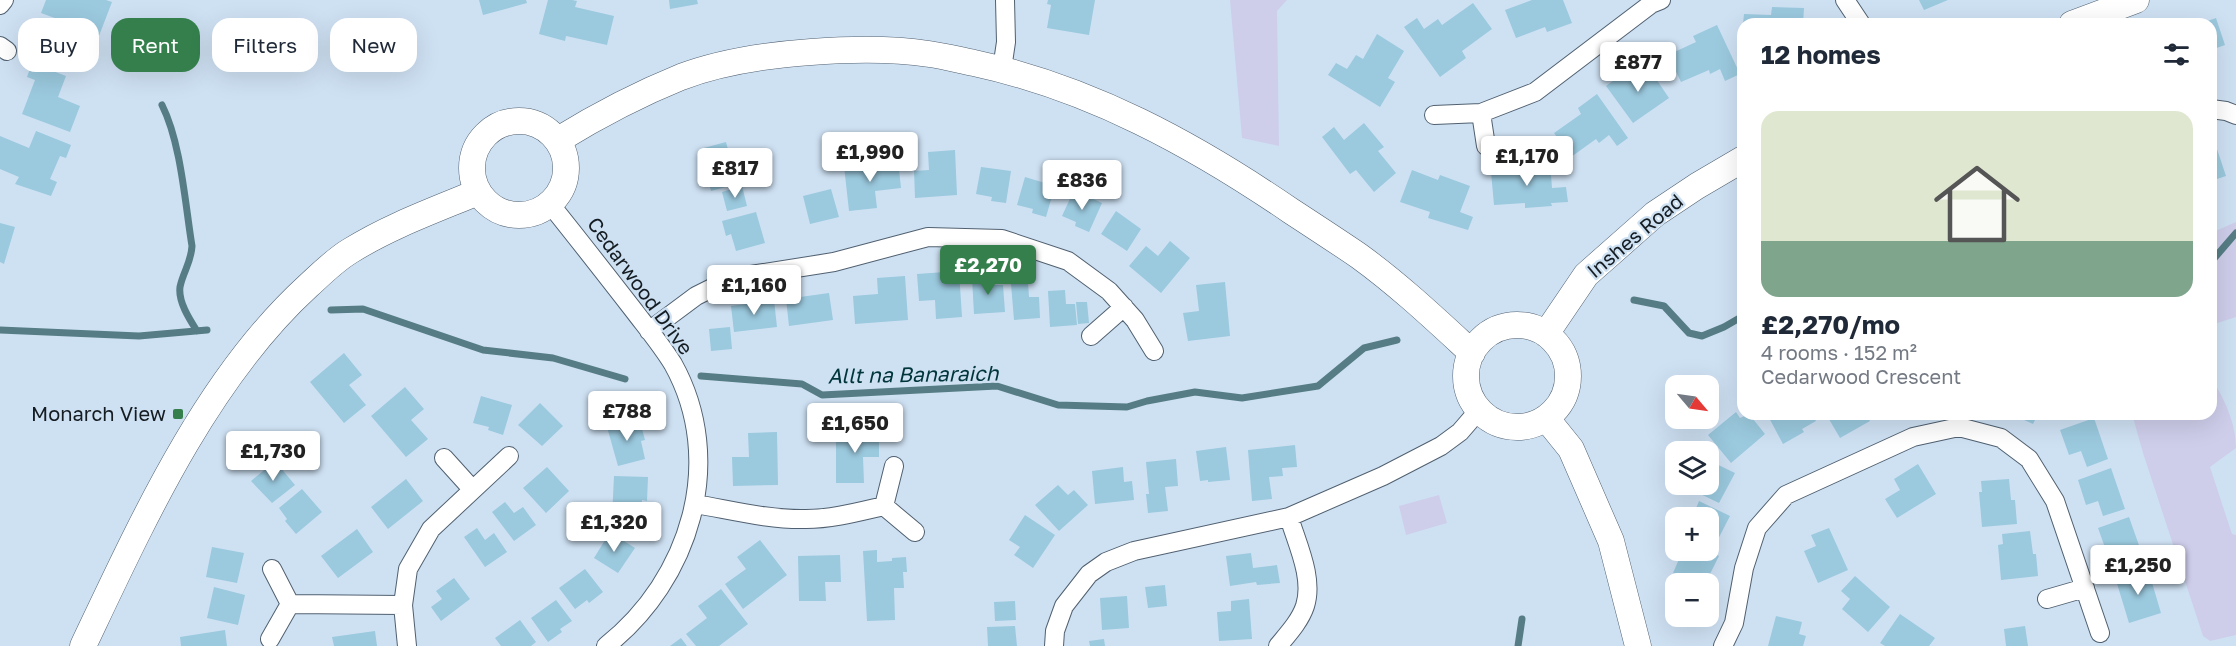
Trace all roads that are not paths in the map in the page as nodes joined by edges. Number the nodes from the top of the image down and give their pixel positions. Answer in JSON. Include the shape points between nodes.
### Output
{"nodes":[{"id":1,"x":4,"y":0,"type":"edge"},
{"id":2,"x":1005,"y":0,"type":"edge"},
{"id":3,"x":1660,"y":0,"type":"edge"},
{"id":4,"x":1845,"y":0,"type":"edge"},
{"id":5,"x":2136,"y":0,"type":"edge"},
{"id":6,"x":0,"y":5,"type":"edge"},
{"id":7,"x":1858,"y":18,"type":"edge"},
{"id":8,"x":2088,"y":18,"type":"edge"},
{"id":9,"x":1002,"y":69,"type":"junction"},
{"id":10,"x":2217,"y":110,"type":"edge"},
{"id":11,"x":1481,"y":113,"type":"junction"},
{"id":12,"x":1434,"y":115,"type":"dead end"},
{"id":13,"x":2236,"y":115,"type":"edge"},
{"id":14,"x":558,"y":140,"type":"junction"},
{"id":15,"x":1486,"y":146,"type":"dead end"},
{"id":16,"x":1737,"y":163,"type":"edge"},
{"id":17,"x":478,"y":192,"type":"junction"},
{"id":18,"x":550,"y":204,"type":"junction"},
{"id":19,"x":1124,"y":307,"type":"junction"},
{"id":20,"x":649,"y":331,"type":"junction"},
{"id":21,"x":1546,"y":334,"type":"junction"},
{"id":22,"x":1091,"y":336,"type":"dead end"},
{"id":23,"x":1154,"y":351,"type":"dead end"},
{"id":24,"x":1472,"y":353,"type":"junction"},
{"id":25,"x":1479,"y":410,"type":"junction"},
{"id":26,"x":1546,"y":418,"type":"junction"},
{"id":27,"x":509,"y":456,"type":"dead end"},
{"id":28,"x":444,"y":458,"type":"dead end"},
{"id":29,"x":894,"y":466,"type":"dead end"},
{"id":30,"x":472,"y":489,"type":"junction"},
{"id":31,"x":695,"y":504,"type":"junction"},
{"id":32,"x":884,"y":506,"type":"junction"},
{"id":33,"x":1289,"y":517,"type":"junction"},
{"id":34,"x":915,"y":532,"type":"dead end"},
{"id":35,"x":272,"y":569,"type":"dead end"},
{"id":36,"x":2085,"y":588,"type":"junction"},
{"id":37,"x":2047,"y":599,"type":"dead end"},
{"id":38,"x":290,"y":604,"type":"junction"},
{"id":39,"x":403,"y":605,"type":"junction"},
{"id":40,"x":2100,"y":633,"type":"dead end"},
{"id":41,"x":270,"y":639,"type":"dead end"},
{"id":42,"x":84,"y":646,"type":"edge"},
{"id":43,"x":407,"y":646,"type":"edge"},
{"id":44,"x":606,"y":646,"type":"edge"},
{"id":45,"x":1054,"y":646,"type":"edge"},
{"id":46,"x":1278,"y":646,"type":"edge"},
{"id":47,"x":1638,"y":646,"type":"edge"},
{"id":48,"x":1723,"y":646,"type":"edge"}],
"edges":[{"from":1,"to":6,"type":"street"},
{"from":2,"to":9,"type":"street"},
{"from":3,"to":11,"type":"street","via":[[1535,92]]},
{"from":4,"to":7,"type":"street"},
{"from":5,"to":8,"type":"street"},
{"from":9,"to":14,"type":"street","via":[[930,54],[885,50],[786,54],[683,77],[593,119]]},
{"from":9,"to":24,"type":"street","via":[[1087,97],[1167,133],[1209,157],[1360,257]]},
{"from":10,"to":13,"type":"street"},
{"from":11,"to":12,"type":"street"},
{"from":11,"to":15,"type":"street"},
{"from":14,"to":17,"type":"street","via":[[545,127],[528,121],[510,121],[494,128],[480,140],[473,157],[472,175]]},
{"from":14,"to":18,"type":"street","via":[[566,156],[567,174],[562,191]]},
{"from":16,"to":21,"type":"street","name":"Inshes Road","via":[[1655,214],[1587,275]]},
{"from":17,"to":18,"type":"street","via":[[503,213],[520,216],[536,213]]},
{"from":17,"to":42,"type":"street","via":[[389,229],[348,252],[283,309],[252,345],[181,454]]},
{"from":18,"to":20,"type":"street","name":"Cedarwood Drive"},
{"from":19,"to":20,"type":"street","via":[[1068,261],[1002,239],[928,237],[834,262],[732,278],[696,296]]},
{"from":19,"to":22,"type":"street"},
{"from":19,"to":23,"type":"street"},
{"from":20,"to":31,"type":"street","name":"Cedarwood Drive","via":[[673,364],[688,399],[697,438]]},
{"from":21,"to":24,"type":"street","via":[[1530,326],[1496,329]]},
{"from":21,"to":26,"type":"street","via":[[1558,345],[1568,376],[1562,399]]},
{"from":24,"to":25,"type":"street","via":[[1466,382]]},
{"from":25,"to":26,"type":"street","via":[[1490,419],[1518,427]]},
{"from":25,"to":33,"type":"street","via":[[1441,446]]},
{"from":26,"to":47,"type":"street","via":[[1571,449],[1611,541]]},
{"from":27,"to":30,"type":"street"},
{"from":28,"to":30,"type":"street"},
{"from":29,"to":32,"type":"street"},
{"from":30,"to":39,"type":"street","via":[[431,529],[408,569]]},
{"from":31,"to":32,"type":"street","via":[[806,519]]},
{"from":31,"to":44,"type":"street","name":"Cedarwood Drive","via":[[672,571],[651,602]]},
{"from":32,"to":34,"type":"street"},
{"from":33,"to":45,"type":"street","via":[[1134,551],[1106,562],[1089,574],[1064,606]]},
{"from":33,"to":46,"type":"street","via":[[1305,567],[1305,605]]},
{"from":35,"to":38,"type":"street"},
{"from":36,"to":37,"type":"street"},
{"from":36,"to":40,"type":"street"},
{"from":36,"to":48,"type":"street","via":[[2055,501],[2029,459],[2001,438],[1959,427],[1913,437],[1786,495],[1757,528],[1744,568],[1734,623]]},
{"from":38,"to":39,"type":"street"},
{"from":38,"to":41,"type":"street"},
{"from":39,"to":43,"type":"street"}]}
